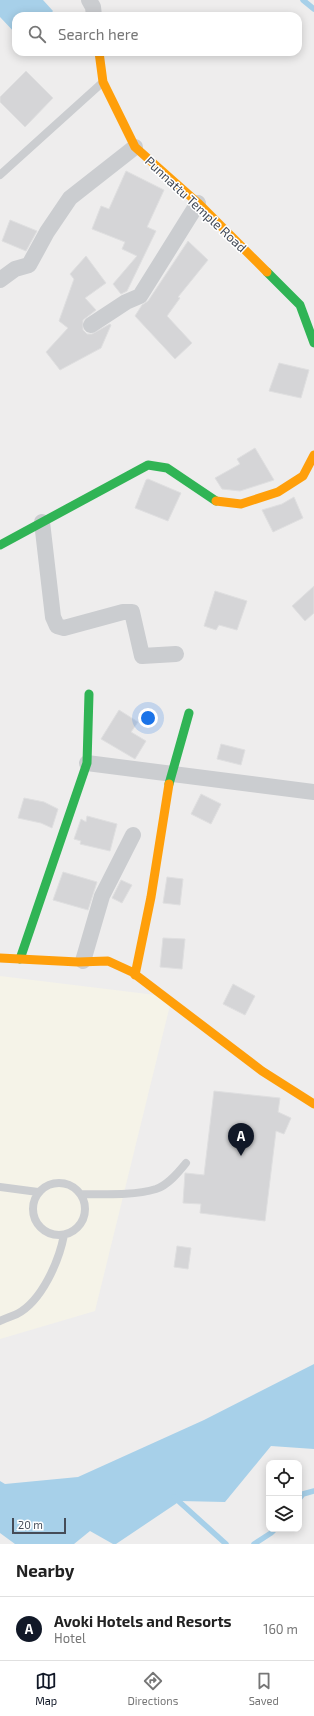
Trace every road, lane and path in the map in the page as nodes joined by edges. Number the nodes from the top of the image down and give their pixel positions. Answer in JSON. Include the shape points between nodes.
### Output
{"nodes":[{"id":1,"x":89,"y":0,"type":"edge"},
{"id":2,"x":94,"y":12,"type":"edge"},
{"id":3,"x":100,"y":56,"type":"edge"},
{"id":4,"x":103,"y":82,"type":"junction"},
{"id":5,"x":135,"y":146,"type":"junction"},
{"id":6,"x":0,"y":175,"type":"edge"},
{"id":7,"x":198,"y":203,"type":"junction"},
{"id":8,"x":0,"y":280,"type":"edge"},
{"id":9,"x":91,"y":325,"type":"dead end"},
{"id":10,"x":314,"y":343,"type":"edge"},
{"id":11,"x":314,"y":455,"type":"edge"},
{"id":12,"x":42,"y":522,"type":"junction"},
{"id":13,"x":0,"y":545,"type":"edge"},
{"id":14,"x":176,"y":654,"type":"dead end"},
{"id":15,"x":89,"y":694,"type":"dead end"},
{"id":16,"x":189,"y":713,"type":"dead end"},
{"id":17,"x":87,"y":763,"type":"junction"},
{"id":18,"x":171,"y":774,"type":"junction"},
{"id":19,"x":314,"y":792,"type":"edge"},
{"id":20,"x":133,"y":835,"type":"dead end"},
{"id":21,"x":0,"y":958,"type":"edge"},
{"id":22,"x":20,"y":960,"type":"junction"},
{"id":23,"x":83,"y":961,"type":"junction"},
{"id":24,"x":135,"y":975,"type":"junction"},
{"id":25,"x":314,"y":1104,"type":"edge"},
{"id":26,"x":186,"y":1163,"type":"dead end"},
{"id":27,"x":0,"y":1187,"type":"edge"},
{"id":28,"x":38,"y":1192,"type":"junction"},
{"id":29,"x":81,"y":1194,"type":"junction"},
{"id":30,"x":64,"y":1235,"type":"junction"},
{"id":31,"x":0,"y":1321,"type":"edge"}],
"edges":[{"from":1,"to":2,"type":"street"},
{"from":3,"to":4,"type":"street","name":"Punnattu Temple Road"},
{"from":4,"to":5,"type":"street","name":"Punnattu Temple Road"},
{"from":4,"to":6,"type":"lane"},
{"from":5,"to":7,"type":"street","name":"Punnattu Temple Road"},
{"from":5,"to":8,"type":"street","via":[[70,198],[29,265],[16,269]]},
{"from":7,"to":9,"type":"street","via":[[140,296]]},
{"from":7,"to":10,"type":"street","name":"Punnattu Temple Road","via":[[300,305]]},
{"from":11,"to":12,"type":"street","via":[[304,476],[278,492],[241,504],[214,501],[167,468],[148,465]]},
{"from":12,"to":13,"type":"street"},
{"from":12,"to":14,"type":"street","via":[[53,617],[57,626],[64,628],[123,612],[132,612],[142,656]]},
{"from":15,"to":17,"type":"street"},
{"from":16,"to":18,"type":"street"},
{"from":17,"to":18,"type":"street"},
{"from":17,"to":22,"type":"street"},
{"from":18,"to":19,"type":"street"},
{"from":18,"to":24,"type":"street"},
{"from":20,"to":23,"type":"street","via":[[102,896]]},
{"from":21,"to":22,"type":"street"},
{"from":22,"to":23,"type":"street"},
{"from":23,"to":24,"type":"street","via":[[108,961]]},
{"from":24,"to":25,"type":"street","via":[[262,1071]]},
{"from":26,"to":29,"type":"lane","via":[[173,1178],[157,1189]]},
{"from":27,"to":28,"type":"lane"},
{"from":28,"to":29,"type":"lane","via":[[48,1184],[60,1182],[72,1186]]},
{"from":28,"to":30,"type":"lane","via":[[32,1204],[36,1223],[40,1229],[51,1235]]},
{"from":29,"to":30,"type":"lane","via":[[86,1207],[84,1219],[76,1230]]},
{"from":30,"to":31,"type":"lane","via":[[61,1251],[49,1278],[37,1296],[19,1313]]}]}
